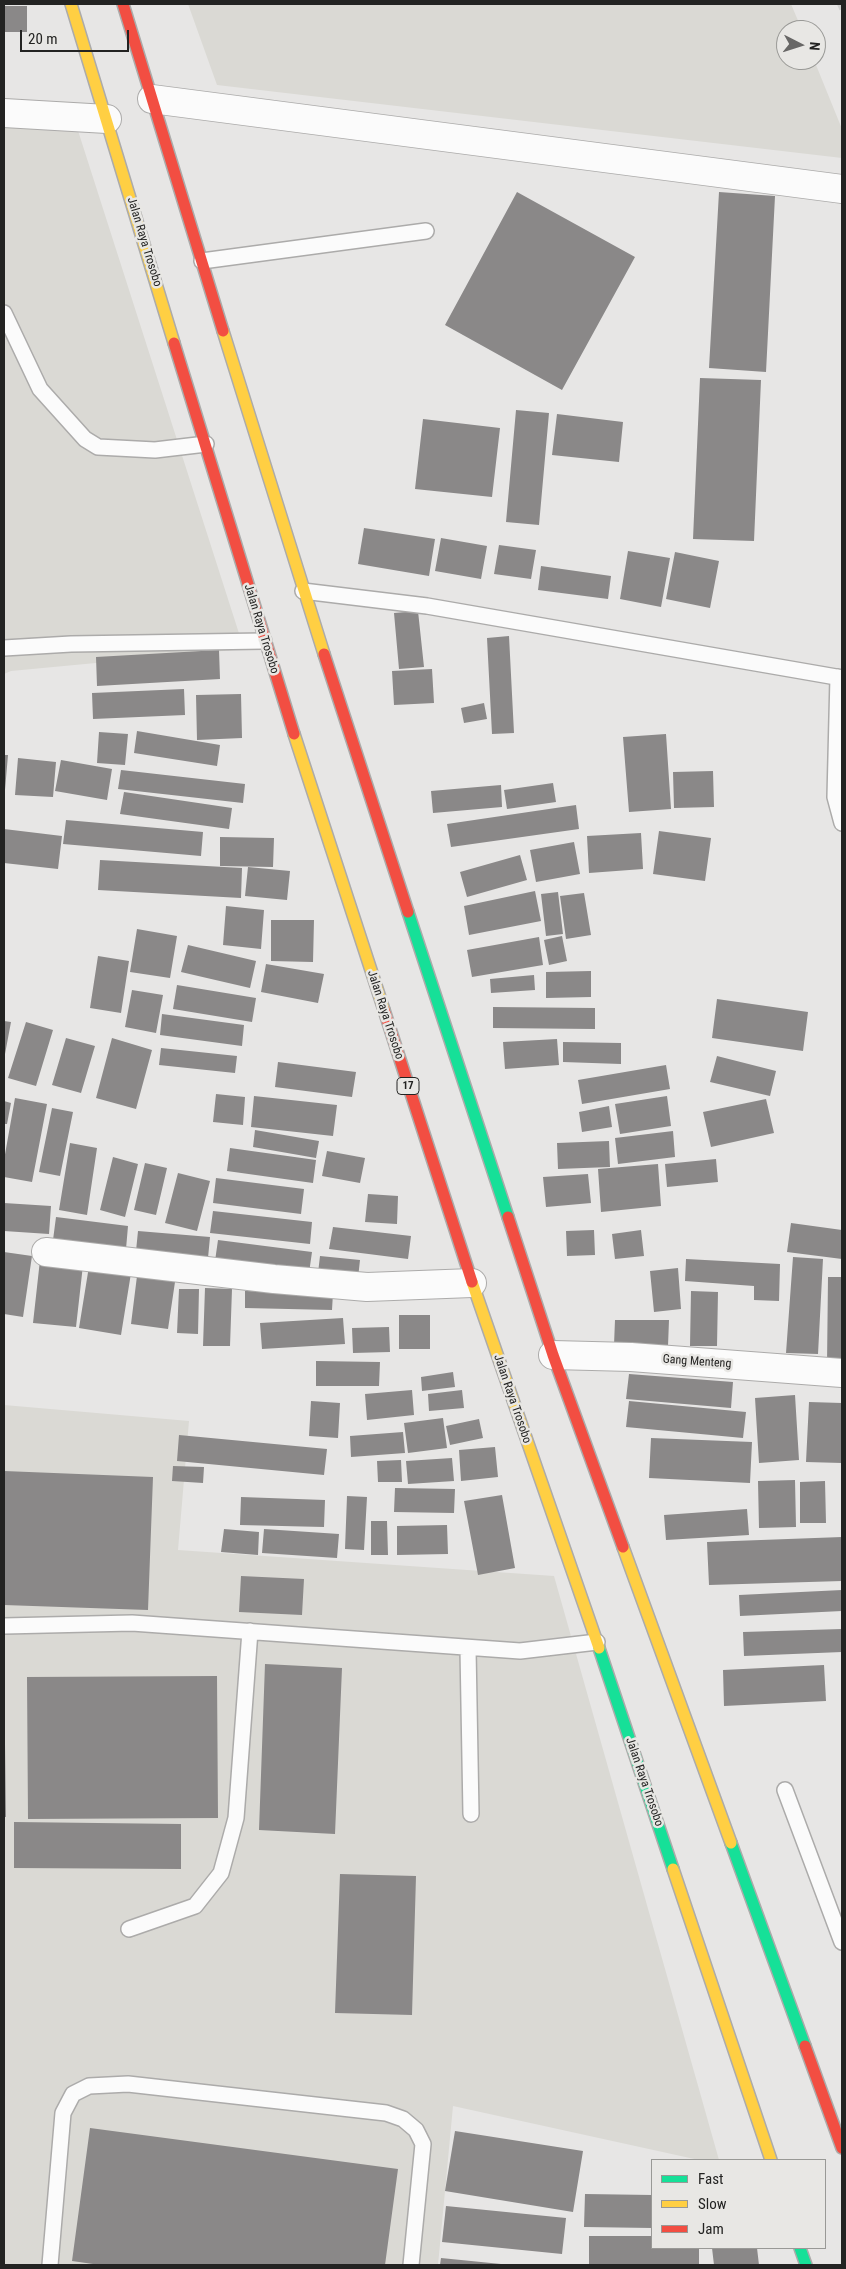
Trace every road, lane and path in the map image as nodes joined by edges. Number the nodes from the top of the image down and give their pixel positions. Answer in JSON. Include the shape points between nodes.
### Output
{"nodes":[{"id":1,"x":71,"y":4,"type":"edge"},
{"id":2,"x":123,"y":4,"type":"edge"},
{"id":3,"x":152,"y":99,"type":"junction"},
{"id":4,"x":4,"y":113,"type":"edge"},
{"id":5,"x":106,"y":119,"type":"junction"},
{"id":6,"x":842,"y":190,"type":"edge"},
{"id":7,"x":426,"y":231,"type":"dead end"},
{"id":8,"x":202,"y":262,"type":"junction"},
{"id":9,"x":4,"y":313,"type":"edge"},
{"id":10,"x":206,"y":444,"type":"junction"},
{"id":11,"x":303,"y":591,"type":"junction"},
{"id":12,"x":264,"y":641,"type":"junction"},
{"id":13,"x":4,"y":648,"type":"edge"},
{"id":14,"x":840,"y":678,"type":"edge"},
{"id":15,"x":842,"y":823,"type":"edge"},
{"id":16,"x":46,"y":1252,"type":"dead end"},
{"id":17,"x":472,"y":1283,"type":"junction"},
{"id":18,"x":552,"y":1355,"type":"junction"},
{"id":19,"x":842,"y":1373,"type":"edge"},
{"id":20,"x":4,"y":1626,"type":"edge"},
{"id":21,"x":250,"y":1631,"type":"junction"},
{"id":22,"x":597,"y":1642,"type":"junction"},
{"id":23,"x":468,"y":1648,"type":"junction"},
{"id":24,"x":785,"y":1790,"type":"dead end"},
{"id":25,"x":472,"y":1814,"type":"dead end"},
{"id":26,"x":129,"y":1929,"type":"dead end"},
{"id":27,"x":842,"y":1942,"type":"edge"},
{"id":28,"x":842,"y":2148,"type":"edge"},
{"id":29,"x":771,"y":2159,"type":"edge"},
{"id":30,"x":800,"y":2249,"type":"edge"},
{"id":31,"x":50,"y":2265,"type":"edge"},
{"id":32,"x":410,"y":2265,"type":"edge"},
{"id":33,"x":806,"y":2265,"type":"edge"}],
"edges":[{"from":1,"to":5,"type":"highway","name":"Jalan Raya Trosobo","number":"17"},
{"from":2,"to":3,"type":"highway"},
{"from":3,"to":6,"type":"street"},
{"from":3,"to":8,"type":"highway"},
{"from":4,"to":5,"type":"street"},
{"from":5,"to":10,"type":"highway","name":"Jalan Raya Trosobo","number":"17"},
{"from":7,"to":8,"type":"lane"},
{"from":8,"to":11,"type":"highway"},
{"from":9,"to":10,"type":"lane","via":[[40,389],[84,439],[98,447],[155,450]]},
{"from":10,"to":12,"type":"highway","name":"Jalan Raya Trosobo","number":"17"},
{"from":11,"to":14,"type":"lane","via":[[427,606]]},
{"from":11,"to":18,"type":"highway"},
{"from":12,"to":13,"type":"lane"},
{"from":12,"to":17,"type":"highway","name":"Jalan Raya Trosobo","number":"17"},
{"from":14,"to":15,"type":"lane","via":[[834,797]]},
{"from":16,"to":17,"type":"street","via":[[367,1287]]},
{"from":17,"to":22,"type":"highway","name":"Jalan Raya Trosobo","number":"17"},
{"from":18,"to":19,"type":"street","name":"Gang Menteng","via":[[631,1357]]},
{"from":18,"to":28,"type":"highway"},
{"from":20,"to":21,"type":"lane","via":[[132,1623]]},
{"from":21,"to":23,"type":"lane"},
{"from":21,"to":26,"type":"lane","via":[[236,1818],[220,1873],[195,1906]]},
{"from":22,"to":23,"type":"lane","via":[[520,1651]]},
{"from":22,"to":29,"type":"highway","name":"Jalan Raya Trosobo","number":"17"},
{"from":23,"to":25,"type":"lane"},
{"from":24,"to":27,"type":"lane"},
{"from":30,"to":33,"type":"highway"},
{"from":31,"to":32,"type":"lane","via":[[63,2113],[73,2094],[89,2086],[128,2084],[386,2113],[403,2119],[416,2130],[423,2144]]}]}
